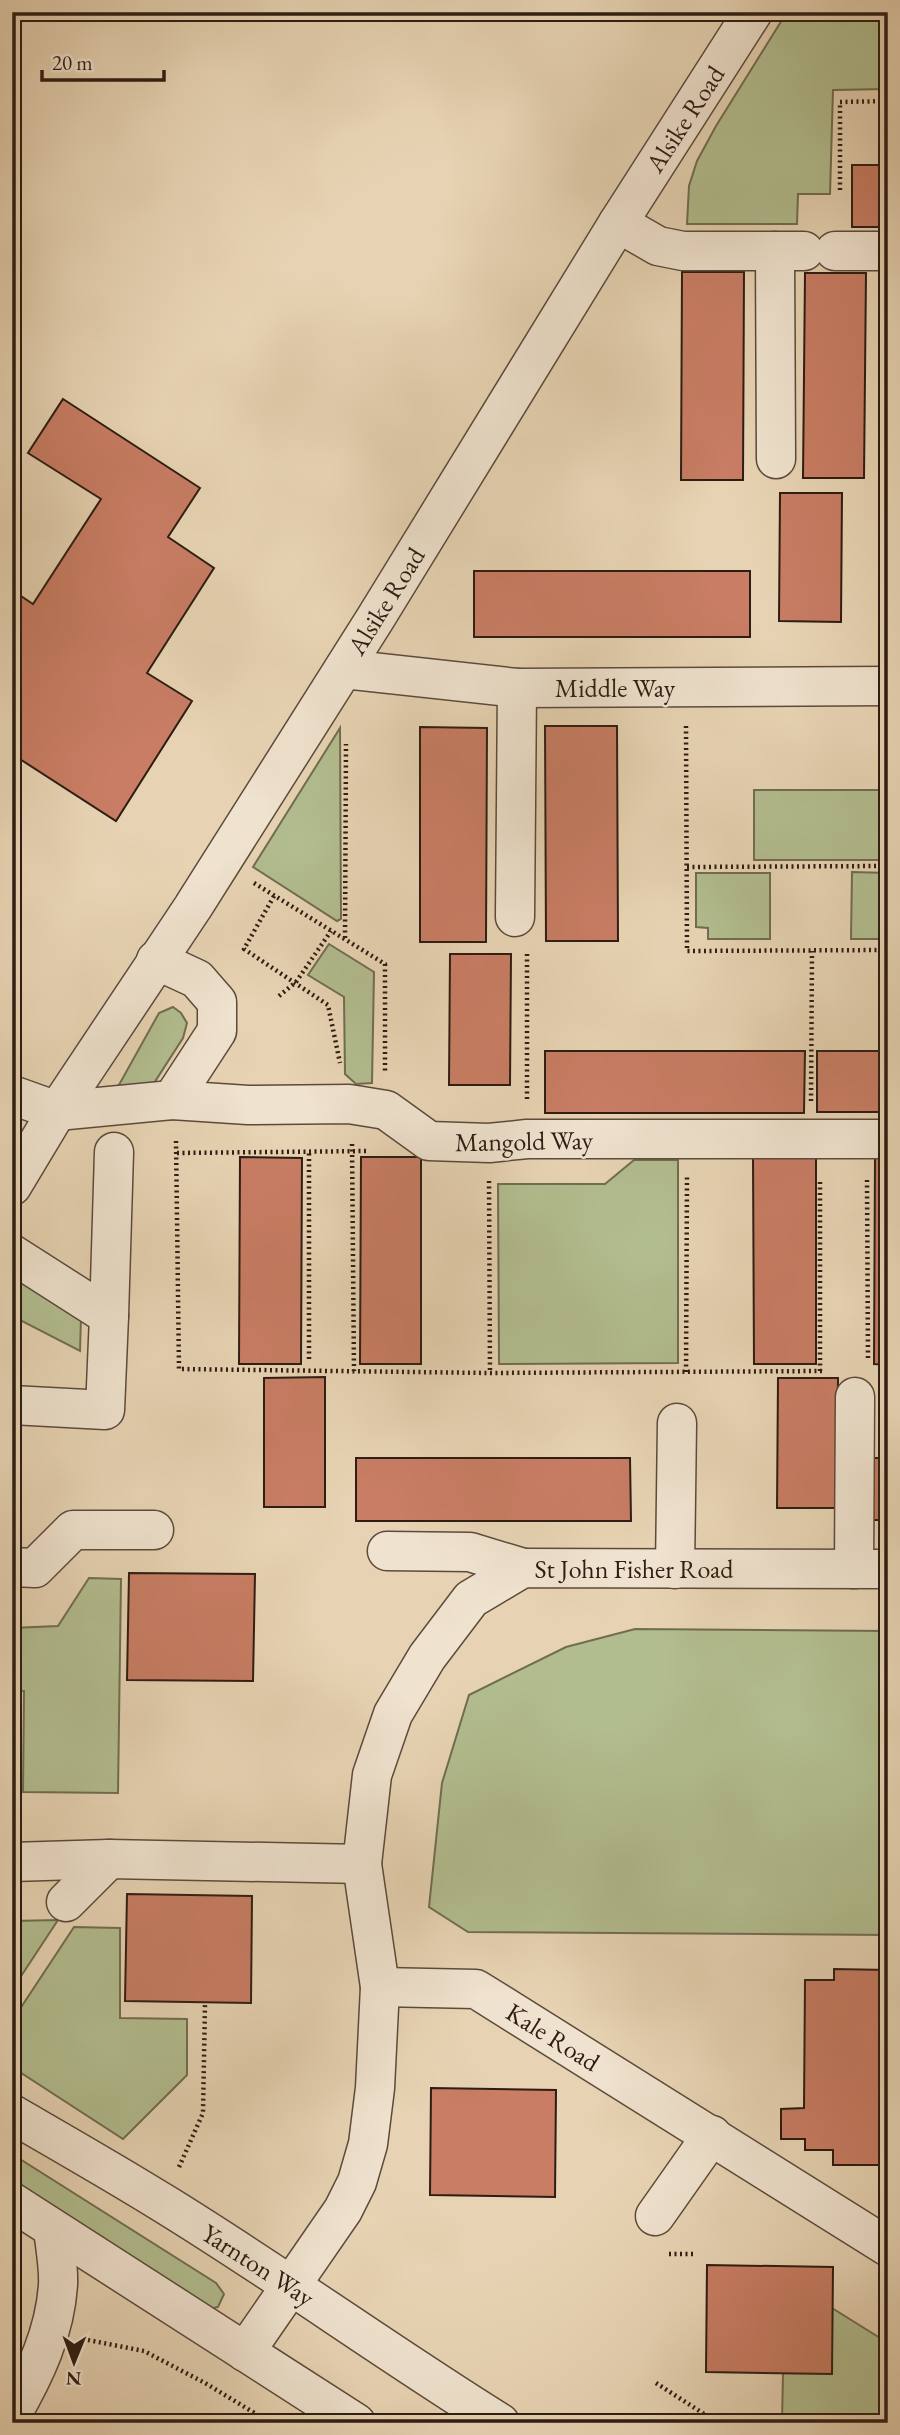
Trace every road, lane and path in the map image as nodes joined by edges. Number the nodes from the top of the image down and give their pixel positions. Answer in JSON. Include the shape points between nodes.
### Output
{"nodes":[{"id":1,"x":753,"y":12,"type":"edge"},
{"id":2,"x":888,"y":101,"type":"edge"},
{"id":3,"x":840,"y":190,"type":"dead end"},
{"id":4,"x":618,"y":223,"type":"junction"},
{"id":5,"x":805,"y":251,"type":"junction"},
{"id":6,"x":888,"y":251,"type":"edge"},
{"id":7,"x":776,"y":459,"type":"dead end"},
{"id":8,"x":344,"y":669,"type":"junction"},
{"id":9,"x":888,"y":685,"type":"edge"},
{"id":10,"x":517,"y":688,"type":"junction"},
{"id":11,"x":686,"y":688,"type":"junction"},
{"id":12,"x":346,"y":738,"type":"dead end"},
{"id":13,"x":221,"y":863,"type":"junction"},
{"id":14,"x":888,"y":866,"type":"edge"},
{"id":15,"x":687,"y":867,"type":"junction"},
{"id":16,"x":274,"y":895,"type":"junction"},
{"id":17,"x":331,"y":931,"type":"junction"},
{"id":18,"x":521,"y":933,"type":"joint"},
{"id":19,"x":345,"y":939,"type":"junction"},
{"id":20,"x":888,"y":950,"type":"edge"},
{"id":21,"x":812,"y":951,"type":"junction"},
{"id":22,"x":156,"y":960,"type":"junction"},
{"id":23,"x":296,"y":982,"type":"junction"},
{"id":24,"x":279,"y":996,"type":"dead end"},
{"id":25,"x":12,"y":1095,"type":"edge"},
{"id":26,"x":172,"y":1100,"type":"junction"},
{"id":27,"x":349,"y":1104,"type":"junction"},
{"id":28,"x":386,"y":1110,"type":"junction"},
{"id":29,"x":57,"y":1111,"type":"junction"},
{"id":30,"x":527,"y":1139,"type":"junction"},
{"id":31,"x":687,"y":1140,"type":"junction"},
{"id":32,"x":816,"y":1140,"type":"junction"},
{"id":33,"x":877,"y":1140,"type":"edge"},
{"id":34,"x":489,"y":1143,"type":"junction"},
{"id":35,"x":114,"y":1152,"type":"dead end"},
{"id":36,"x":309,"y":1152,"type":"junction"},
{"id":37,"x":353,"y":1152,"type":"junction"},
{"id":38,"x":177,"y":1153,"type":"junction"},
{"id":39,"x":12,"y":1186,"type":"edge"},
{"id":40,"x":12,"y":1254,"type":"edge"},
{"id":41,"x":109,"y":1316,"type":"junction"},
{"id":42,"x":309,"y":1359,"type":"dead end"},
{"id":43,"x":354,"y":1371,"type":"junction"},
{"id":44,"x":820,"y":1371,"type":"junction"},
{"id":45,"x":686,"y":1372,"type":"junction"},
{"id":46,"x":490,"y":1373,"type":"junction"},
{"id":47,"x":852,"y":1380,"type":"junction"},
{"id":48,"x":12,"y":1405,"type":"edge"},
{"id":49,"x":677,"y":1423,"type":"dead end"},
{"id":50,"x":154,"y":1530,"type":"dead end"},
{"id":51,"x":387,"y":1551,"type":"dead end"},
{"id":52,"x":12,"y":1567,"type":"edge"},
{"id":53,"x":523,"y":1568,"type":"junction"},
{"id":54,"x":675,"y":1569,"type":"junction"},
{"id":55,"x":871,"y":1569,"type":"edge"},
{"id":56,"x":109,"y":1858,"type":"junction"},
{"id":57,"x":12,"y":1862,"type":"edge"},
{"id":58,"x":362,"y":1864,"type":"junction"},
{"id":59,"x":66,"y":1902,"type":"dead end"},
{"id":60,"x":380,"y":1987,"type":"junction"},
{"id":61,"x":205,"y":2004,"type":"dead end"},
{"id":62,"x":12,"y":2113,"type":"edge"},
{"id":63,"x":712,"y":2135,"type":"junction"},
{"id":64,"x":12,"y":2202,"type":"edge"},
{"id":65,"x":163,"y":2203,"type":"junction"},
{"id":66,"x":655,"y":2216,"type":"dead end"},
{"id":67,"x":53,"y":2230,"type":"junction"},
{"id":68,"x":888,"y":2248,"type":"edge"},
{"id":69,"x":666,"y":2254,"type":"dead end"},
{"id":70,"x":693,"y":2254,"type":"dead end"},
{"id":71,"x":291,"y":2286,"type":"junction"},
{"id":72,"x":52,"y":2323,"type":"junction"},
{"id":73,"x":245,"y":2352,"type":"junction"},
{"id":74,"x":656,"y":2383,"type":"dead end"},
{"id":75,"x":12,"y":2414,"type":"edge"},
{"id":76,"x":271,"y":2423,"type":"edge"},
{"id":77,"x":356,"y":2423,"type":"edge"},
{"id":78,"x":500,"y":2423,"type":"edge"},
{"id":79,"x":718,"y":2423,"type":"edge"}],
"edges":[{"from":1,"to":4,"type":"street","name":"Alsike Road"},
{"from":2,"to":3,"type":"path","via":[[840,102]]},
{"from":4,"to":5,"type":"street","via":[[658,246],[683,251]]},
{"from":4,"to":8,"type":"street","name":"Alsike Road"},
{"from":5,"to":6,"type":"street"},
{"from":5,"to":7,"type":"street"},
{"from":8,"to":10,"type":"street","name":"Middle Way"},
{"from":8,"to":13,"type":"street","name":"Alsike Road"},
{"from":9,"to":11,"type":"street","name":"Middle Way"},
{"from":10,"to":11,"type":"street","name":"Middle Way"},
{"from":10,"to":18,"type":"street"},
{"from":11,"to":15,"type":"path"},
{"from":12,"to":19,"type":"path"},
{"from":13,"to":16,"type":"path"},
{"from":13,"to":22,"type":"street","name":"Alsike Road"},
{"from":14,"to":15,"type":"path"},
{"from":15,"to":21,"type":"path","via":[[687,951]]},
{"from":16,"to":17,"type":"path"},
{"from":16,"to":23,"type":"path","via":[[244,949]]},
{"from":17,"to":19,"type":"path"},
{"from":17,"to":23,"type":"path"},
{"from":18,"to":30,"type":"path"},
{"from":19,"to":28,"type":"path","via":[[385,964]]},
{"from":20,"to":21,"type":"path"},
{"from":21,"to":32,"type":"path"},
{"from":22,"to":26,"type":"street","via":[[197,979],[217,1002],[216,1031]]},
{"from":22,"to":29,"type":"street","name":"Alsike Road"},
{"from":23,"to":24,"type":"path"},
{"from":23,"to":27,"type":"path","via":[[328,1006]]},
{"from":25,"to":29,"type":"street"},
{"from":26,"to":27,"type":"street","name":"Mangold Way"},
{"from":26,"to":29,"type":"street","name":"Mangold Way"},
{"from":26,"to":38,"type":"path"},
{"from":27,"to":28,"type":"street","name":"Mangold Way"},
{"from":27,"to":37,"type":"path"},
{"from":28,"to":34,"type":"street","name":"Mangold Way","via":[[429,1141]]},
{"from":29,"to":39,"type":"street","name":"Alsike Road"},
{"from":30,"to":31,"type":"street","name":"Mangold Way"},
{"from":30,"to":34,"type":"street","name":"Mangold Way"},
{"from":31,"to":32,"type":"street","name":"Mangold Way"},
{"from":31,"to":45,"type":"path"},
{"from":32,"to":33,"type":"street","name":"Mangold Way"},
{"from":32,"to":44,"type":"path"},
{"from":33,"to":47,"type":"path"},
{"from":34,"to":46,"type":"path"},
{"from":35,"to":41,"type":"street"},
{"from":36,"to":37,"type":"path"},
{"from":36,"to":38,"type":"path"},
{"from":36,"to":42,"type":"path"},
{"from":37,"to":43,"type":"path"},
{"from":38,"to":43,"type":"path","via":[[179,1369]]},
{"from":40,"to":41,"type":"street"},
{"from":41,"to":48,"type":"street","via":[[105,1410]]},
{"from":43,"to":46,"type":"path"},
{"from":44,"to":45,"type":"path"},
{"from":44,"to":47,"type":"path"},
{"from":45,"to":46,"type":"path"},
{"from":47,"to":55,"type":"street"},
{"from":49,"to":54,"type":"street"},
{"from":50,"to":52,"type":"street","via":[[73,1530],[35,1568]]},
{"from":51,"to":53,"type":"street","via":[[470,1552]]},
{"from":53,"to":54,"type":"street","name":"St John Fisher Road"},
{"from":53,"to":58,"type":"street","name":"St John Fisher Road","via":[[471,1599],[427,1657],[393,1714],[372,1775]]},
{"from":54,"to":55,"type":"street","name":"St John Fisher Road"},
{"from":56,"to":57,"type":"street"},
{"from":56,"to":58,"type":"street"},
{"from":56,"to":59,"type":"street"},
{"from":58,"to":60,"type":"street","name":"St John Fisher Road"},
{"from":60,"to":63,"type":"street","name":"Kale Road","via":[[476,1989]]},
{"from":60,"to":71,"type":"street","name":"St John Fisher Road","via":[[375,2088],[368,2144],[357,2182],[344,2210]]},
{"from":61,"to":65,"type":"path","via":[[203,2113]]},
{"from":62,"to":65,"type":"street","name":"Yarnton Way"},
{"from":63,"to":66,"type":"street"},
{"from":63,"to":68,"type":"street","name":"Kale Road"},
{"from":64,"to":67,"type":"street"},
{"from":65,"to":71,"type":"street","name":"Yarnton Way"},
{"from":67,"to":72,"type":"street","via":[[58,2283]]},
{"from":67,"to":73,"type":"street"},
{"from":69,"to":70,"type":"path"},
{"from":71,"to":73,"type":"street","name":"St John Fisher Road"},
{"from":71,"to":78,"type":"street","name":"Yarnton Way"},
{"from":72,"to":75,"type":"street","via":[[33,2378]]},
{"from":72,"to":76,"type":"path","via":[[83,2339],[144,2351]]},
{"from":73,"to":77,"type":"street"},
{"from":74,"to":79,"type":"path"}]}
